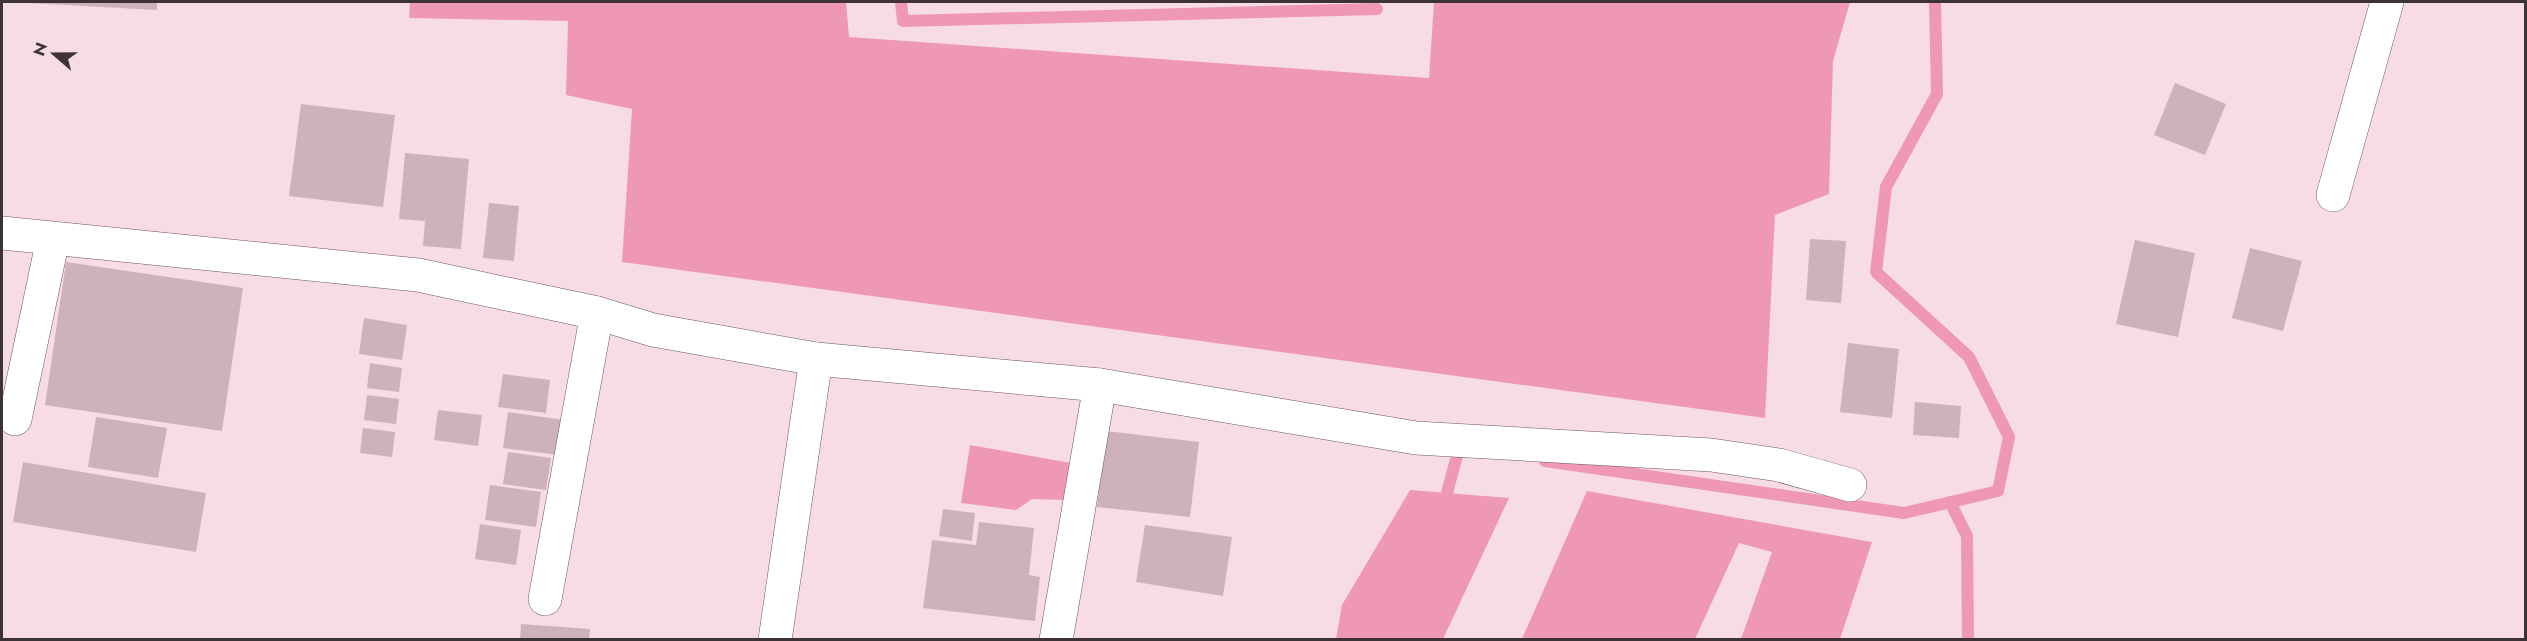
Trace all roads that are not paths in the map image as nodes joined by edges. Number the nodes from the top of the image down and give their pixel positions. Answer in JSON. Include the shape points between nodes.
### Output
{"nodes":[{"id":1,"x":2387,"y":2,"type":"edge"},
{"id":2,"x":2333,"y":195,"type":"dead end"},
{"id":3,"x":2,"y":233,"type":"edge"},
{"id":4,"x":53,"y":239,"type":"junction"},
{"id":5,"x":597,"y":313,"type":"junction"},
{"id":6,"x":816,"y":359,"type":"junction"},
{"id":7,"x":1100,"y":385,"type":"junction"},
{"id":8,"x":15,"y":419,"type":"dead end"},
{"id":9,"x":1850,"y":485,"type":"dead end"},
{"id":10,"x":544,"y":599,"type":"dead end"},
{"id":11,"x":775,"y":639,"type":"edge"},
{"id":12,"x":1056,"y":639,"type":"edge"}],
"edges":[{"from":1,"to":2,"type":"street"},
{"from":3,"to":4,"type":"street"},
{"from":4,"to":5,"type":"street","via":[[418,275]]},
{"from":4,"to":8,"type":"street"},
{"from":5,"to":6,"type":"street","via":[[653,330]]},
{"from":5,"to":10,"type":"street"},
{"from":6,"to":7,"type":"street"},
{"from":6,"to":11,"type":"street"},
{"from":7,"to":9,"type":"street","via":[[1416,438],[1711,455],[1779,465]]},
{"from":7,"to":12,"type":"street"}]}
